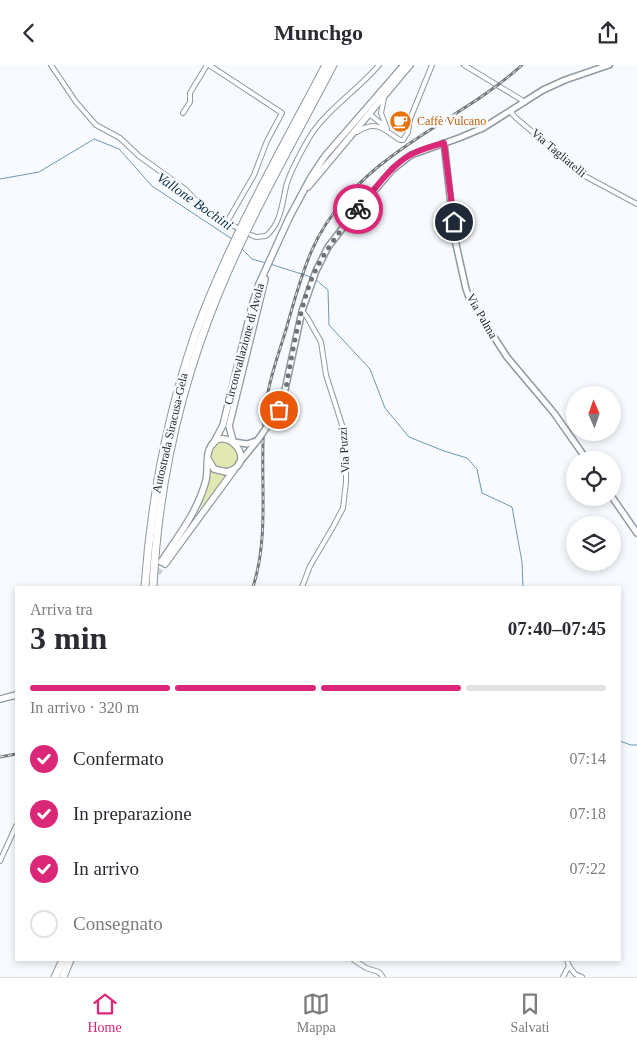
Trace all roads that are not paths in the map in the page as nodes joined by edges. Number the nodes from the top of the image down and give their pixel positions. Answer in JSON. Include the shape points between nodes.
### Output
{"nodes":[{"id":1,"x":51,"y":65,"type":"edge"},
{"id":2,"x":208,"y":65,"type":"edge"},
{"id":3,"x":326,"y":65,"type":"edge"},
{"id":4,"x":333,"y":65,"type":"edge"},
{"id":5,"x":378,"y":65,"type":"edge"},
{"id":6,"x":404,"y":65,"type":"edge"},
{"id":7,"x":410,"y":65,"type":"edge"},
{"id":8,"x":432,"y":65,"type":"edge"},
{"id":9,"x":464,"y":65,"type":"edge"},
{"id":10,"x":609,"y":65,"type":"edge"},
{"id":11,"x":385,"y":95,"type":"junction"},
{"id":12,"x":525,"y":102,"type":"junction"},
{"id":13,"x":511,"y":112,"type":"junction"},
{"id":14,"x":183,"y":113,"type":"dead end"},
{"id":15,"x":365,"y":113,"type":"junction"},
{"id":16,"x":386,"y":129,"type":"junction"},
{"id":17,"x":350,"y":136,"type":"junction"},
{"id":18,"x":444,"y":143,"type":"junction"},
{"id":19,"x":305,"y":190,"type":"junction"},
{"id":20,"x":637,"y":204,"type":"edge"},
{"id":21,"x":227,"y":222,"type":"junction"},
{"id":22,"x":236,"y":227,"type":"dead end"},
{"id":23,"x":251,"y":235,"type":"dead end"},
{"id":24,"x":239,"y":240,"type":"junction"},
{"id":25,"x":231,"y":257,"type":"junction"},
{"id":26,"x":266,"y":270,"type":"junction"},
{"id":27,"x":302,"y":311,"type":"junction"},
{"id":28,"x":257,"y":441,"type":"junction"},
{"id":29,"x":234,"y":442,"type":"junction"},
{"id":30,"x":213,"y":444,"type":"junction"},
{"id":31,"x":581,"y":451,"type":"edge"},
{"id":32,"x":208,"y":459,"type":"junction"},
{"id":33,"x":238,"y":465,"type":"junction"},
{"id":34,"x":618,"y":506,"type":"edge"},
{"id":35,"x":637,"y":533,"type":"edge"},
{"id":36,"x":145,"y":586,"type":"edge"},
{"id":37,"x":153,"y":586,"type":"edge"},
{"id":38,"x":302,"y":586,"type":"edge"},
{"id":39,"x":14,"y":696,"type":"edge"},
{"id":40,"x":0,"y":699,"type":"edge"},
{"id":41,"x":15,"y":828,"type":"edge"},
{"id":42,"x":0,"y":861,"type":"edge"},
{"id":43,"x":63,"y":961,"type":"edge"},
{"id":44,"x":70,"y":961,"type":"edge"},
{"id":45,"x":356,"y":961,"type":"edge"},
{"id":46,"x":567,"y":961,"type":"edge"},
{"id":47,"x":569,"y":966,"type":"junction"},
{"id":48,"x":55,"y":977,"type":"edge"},
{"id":49,"x":63,"y":977,"type":"edge"},
{"id":50,"x":383,"y":977,"type":"edge"},
{"id":51,"x":564,"y":977,"type":"edge"},
{"id":52,"x":582,"y":977,"type":"edge"}],
"edges":[{"from":1,"to":21,"type":"street","via":[[90,120],[120,137],[138,156],[185,189],[209,214]]},
{"from":2,"to":14,"type":"street","via":[[190,93],[190,102]]},
{"from":2,"to":21,"type":"street","via":[[282,113],[266,141],[254,175]]},
{"from":3,"to":24,"type":"highway"},
{"from":4,"to":24,"type":"highway"},
{"from":5,"to":23,"type":"street","via":[[310,136],[287,184],[275,226],[266,236]]},
{"from":6,"to":15,"type":"main road"},
{"from":7,"to":11,"type":"main road"},
{"from":8,"to":16,"type":"street","via":[[406,137],[400,140]]},
{"from":9,"to":12,"type":"street"},
{"from":10,"to":12,"type":"main road","via":[[565,80]]},
{"from":11,"to":15,"type":"main road"},
{"from":11,"to":16,"type":"street","via":[[381,113]]},
{"from":12,"to":13,"type":"main road"},
{"from":13,"to":18,"type":"main road"},
{"from":13,"to":20,"type":"street","name":"Via Tagliatelli","via":[[583,175]]},
{"from":15,"to":16,"type":"street"},
{"from":15,"to":17,"type":"main road"},
{"from":15,"to":19,"type":"main road","via":[[325,156]]},
{"from":16,"to":17,"type":"street","via":[[367,127]]},
{"from":17,"to":19,"type":"main road"},
{"from":18,"to":27,"type":"main road","via":[[411,155],[393,169],[345,225],[328,247],[311,282]]},
{"from":18,"to":31,"type":"main road","name":"Via Palma","via":[[456,240],[470,301],[507,357]]},
{"from":19,"to":26,"type":"main road"},
{"from":21,"to":22,"type":"street"},
{"from":24,"to":25,"type":"highway"},
{"from":25,"to":36,"type":"highway","name":"Autostrada Siracusa-Gela","via":[[196,334],[175,399],[159,468]]},
{"from":25,"to":37,"type":"highway","name":"Autostrada Siracusa-Gela","via":[[202,336],[178,417],[159,516]]},
{"from":26,"to":29,"type":"main road","name":"Circonvallazione di Avola","via":[[229,426]]},
{"from":26,"to":30,"type":"main road","name":"Circonvallazione di Avola","via":[[252,307],[223,425]]},
{"from":27,"to":28,"type":"main road","bridge":true,"via":[[284,399]]},
{"from":27,"to":38,"type":"street","name":"Via Puzzi","via":[[322,342],[326,375],[346,444],[343,507]]},
{"from":28,"to":29,"type":"main road","via":[[246,444]]},
{"from":28,"to":33,"type":"main road"},
{"from":29,"to":30,"type":"main road","via":[[220,439]]},
{"from":29,"to":33,"type":"main road","via":[[240,452]]},
{"from":30,"to":32,"type":"main road"},
{"from":32,"to":33,"type":"main road","via":[[222,472]]},
{"from":32,"to":33,"type":"main road","via":[[206,481],[196,507],[163,563]]},
{"from":34,"to":35,"type":"main road"},
{"from":39,"to":40,"type":"main road"},
{"from":41,"to":42,"type":"street"},
{"from":43,"to":48,"type":"highway"},
{"from":44,"to":49,"type":"highway"},
{"from":45,"to":50,"type":"street"},
{"from":46,"to":47,"type":"street"},
{"from":47,"to":51,"type":"street"},
{"from":47,"to":52,"type":"street"}]}
